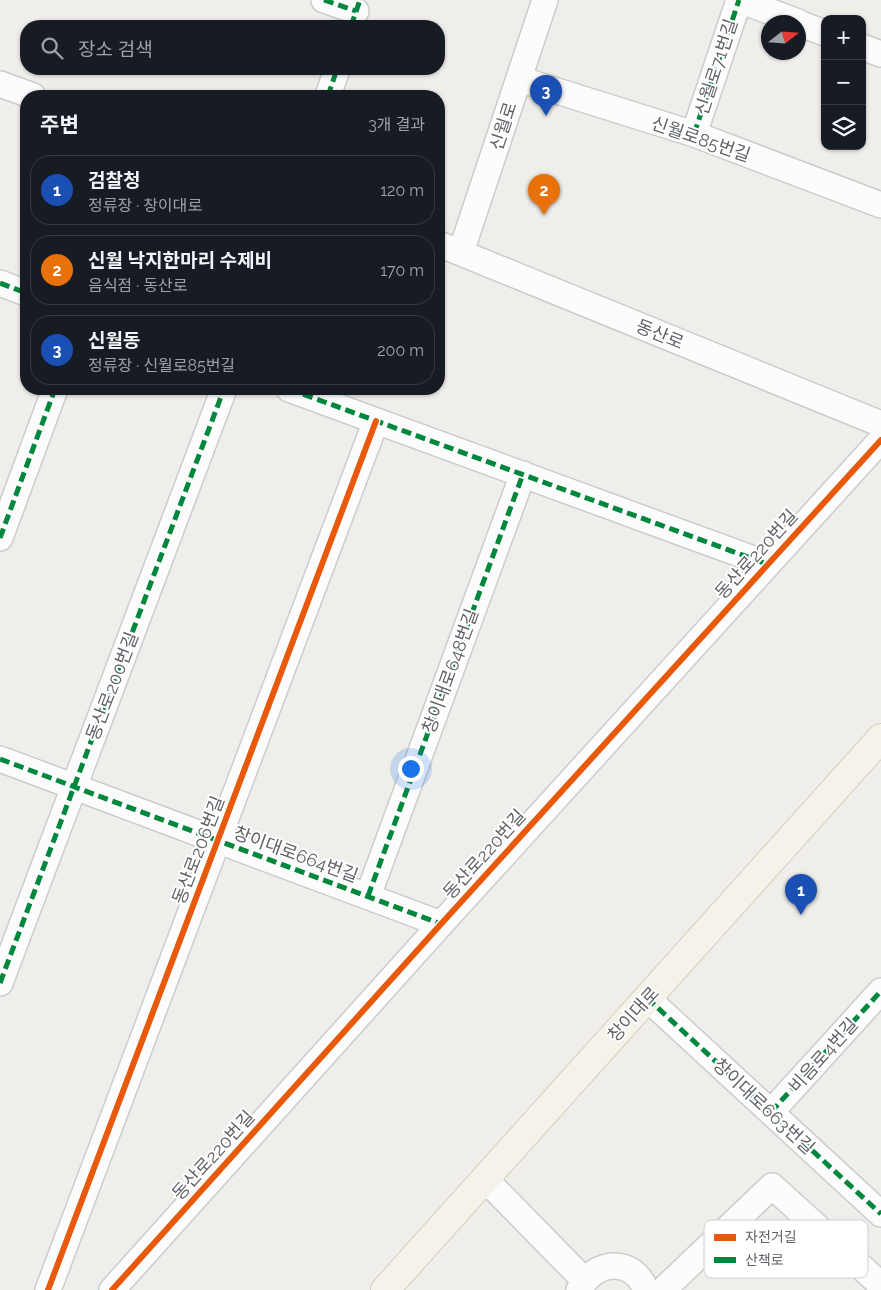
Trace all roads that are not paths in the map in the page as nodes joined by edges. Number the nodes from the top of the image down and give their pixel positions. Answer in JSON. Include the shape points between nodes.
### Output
{"nodes":[{"id":1,"x":324,"y":0,"type":"edge"},
{"id":2,"x":545,"y":0,"type":"edge"},
{"id":3,"x":739,"y":0,"type":"edge"},
{"id":4,"x":356,"y":13,"type":"edge"},
{"id":5,"x":777,"y":15,"type":"edge"},
{"id":6,"x":806,"y":26,"type":"edge"},
{"id":7,"x":821,"y":32,"type":"edge"},
{"id":8,"x":866,"y":48,"type":"edge"},
{"id":9,"x":881,"y":54,"type":"edge"},
{"id":10,"x":335,"y":75,"type":"edge"},
{"id":11,"x":519,"y":78,"type":"junction"},
{"id":12,"x":0,"y":84,"type":"edge"},
{"id":13,"x":330,"y":90,"type":"edge"},
{"id":14,"x":20,"y":91,"type":"edge"},
{"id":15,"x":694,"y":134,"type":"junction"},
{"id":16,"x":881,"y":205,"type":"edge"},
{"id":17,"x":450,"y":248,"type":"edge"},
{"id":18,"x":0,"y":283,"type":"edge"},
{"id":19,"x":20,"y":291,"type":"edge"},
{"id":20,"x":53,"y":395,"type":"edge"},
{"id":21,"x":222,"y":395,"type":"edge"},
{"id":22,"x":305,"y":395,"type":"edge"},
{"id":23,"x":376,"y":421,"type":"junction"},
{"id":24,"x":881,"y":424,"type":"edge"},
{"id":25,"x":881,"y":440,"type":"edge"},
{"id":26,"x":523,"y":474,"type":"junction"},
{"id":27,"x":0,"y":538,"type":"edge"},
{"id":28,"x":767,"y":564,"type":"junction"},
{"id":29,"x":881,"y":738,"type":"edge"},
{"id":30,"x":0,"y":759,"type":"edge"},
{"id":31,"x":74,"y":787,"type":"junction"},
{"id":32,"x":218,"y":840,"type":"junction"},
{"id":33,"x":368,"y":896,"type":"junction"},
{"id":34,"x":441,"y":924,"type":"junction"},
{"id":35,"x":0,"y":983,"type":"edge"},
{"id":36,"x":647,"y":998,"type":"junction"},
{"id":37,"x":879,"y":998,"type":"edge"},
{"id":38,"x":771,"y":1112,"type":"junction"},
{"id":39,"x":485,"y":1179,"type":"junction"},
{"id":40,"x":881,"y":1214,"type":"edge"},
{"id":41,"x":737,"y":1220,"type":"edge"},
{"id":42,"x":809,"y":1220,"type":"edge"},
{"id":43,"x":704,"y":1251,"type":"edge"},
{"id":44,"x":868,"y":1273,"type":"edge"},
{"id":45,"x":581,"y":1285,"type":"edge"},
{"id":46,"x":881,"y":1285,"type":"edge"},
{"id":47,"x":48,"y":1290,"type":"edge"},
{"id":48,"x":112,"y":1290,"type":"edge"},
{"id":49,"x":385,"y":1290,"type":"edge"},
{"id":50,"x":646,"y":1290,"type":"edge"},
{"id":51,"x":664,"y":1290,"type":"edge"}],
"edges":[{"from":1,"to":4,"type":"street"},
{"from":2,"to":11,"type":"street","name":"신월로"},
{"from":3,"to":5,"type":"street"},
{"from":3,"to":15,"type":"street","name":"신월로71번길"},
{"from":6,"to":7,"type":"street"},
{"from":8,"to":9,"type":"street"},
{"from":10,"to":13,"type":"street"},
{"from":11,"to":15,"type":"street","name":"신월로85번길"},
{"from":11,"to":17,"type":"street","name":"신월로"},
{"from":12,"to":14,"type":"street"},
{"from":15,"to":16,"type":"street","name":"신월로85번길"},
{"from":17,"to":24,"type":"street","name":"동산로"},
{"from":18,"to":19,"type":"street"},
{"from":20,"to":27,"type":"street"},
{"from":21,"to":31,"type":"street","name":"동산로200번길"},
{"from":22,"to":23,"type":"street"},
{"from":23,"to":26,"type":"street"},
{"from":23,"to":32,"type":"street","name":"동산로206번길"},
{"from":25,"to":28,"type":"street","name":"동산로220번길"},
{"from":26,"to":28,"type":"street"},
{"from":26,"to":33,"type":"street","name":"창이대로648번길"},
{"from":28,"to":34,"type":"street","name":"동산로220번길"},
{"from":29,"to":36,"type":"main road","name":"창이대로"},
{"from":30,"to":31,"type":"street","name":"창이대로664번길"},
{"from":31,"to":32,"type":"street","name":"창이대로664번길"},
{"from":31,"to":35,"type":"street","name":"동산로200번길"},
{"from":32,"to":33,"type":"street","name":"창이대로664번길"},
{"from":32,"to":47,"type":"street","name":"동산로206번길"},
{"from":33,"to":34,"type":"street","name":"창이대로664번길"},
{"from":34,"to":48,"type":"street","name":"동산로220번길"},
{"from":36,"to":38,"type":"street","name":"창이대로663번길"},
{"from":36,"to":39,"type":"main road","name":"창이대로"},
{"from":37,"to":38,"type":"street","name":"비음로4번길"},
{"from":38,"to":40,"type":"street","name":"창이대로663번길"},
{"from":39,"to":45,"type":"street"},
{"from":39,"to":49,"type":"main road","name":"창이대로"},
{"from":41,"to":42,"type":"street","via":[[772,1186]]},
{"from":43,"to":51,"type":"street"},
{"from":44,"to":46,"type":"street"},
{"from":45,"to":50,"type":"street","via":[[592,1272],[614,1266],[635,1274]]}]}
